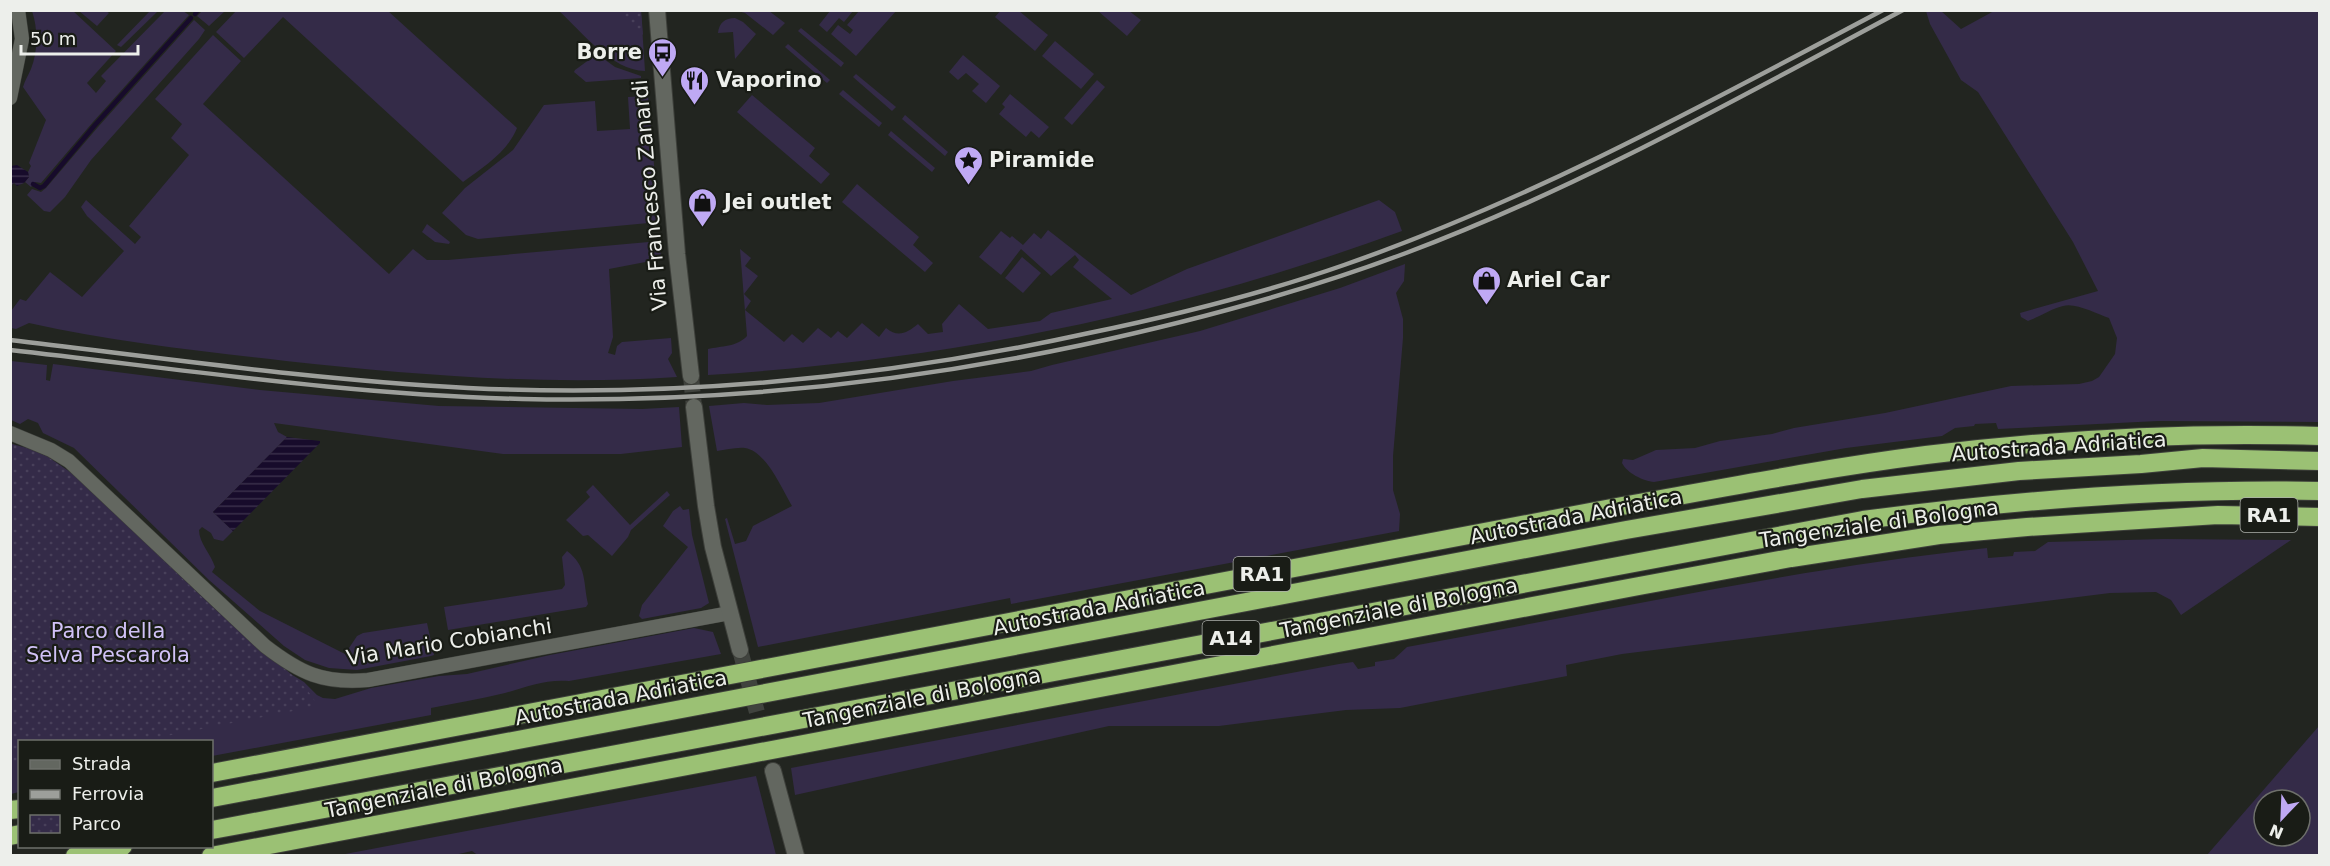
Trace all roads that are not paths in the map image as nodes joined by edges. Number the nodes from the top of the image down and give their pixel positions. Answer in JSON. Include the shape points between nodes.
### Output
{"nodes":[{"id":1,"x":18,"y":10,"type":"edge"},
{"id":2,"x":657,"y":10,"type":"edge"},
{"id":3,"x":10,"y":98,"type":"edge"},
{"id":4,"x":691,"y":376,"type":"tunnel mouth"},
{"id":5,"x":694,"y":407,"type":"tunnel mouth"},
{"id":6,"x":10,"y":433,"type":"edge"},
{"id":7,"x":2319,"y":436,"type":"edge"},
{"id":8,"x":2319,"y":461,"type":"edge"},
{"id":9,"x":2319,"y":492,"type":"edge"},
{"id":10,"x":2319,"y":517,"type":"edge"},
{"id":11,"x":730,"y":613,"type":"junction"},
{"id":12,"x":740,"y":650,"type":"tunnel mouth"},
{"id":13,"x":773,"y":771,"type":"tunnel mouth"},
{"id":14,"x":213,"y":773,"type":"edge"},
{"id":15,"x":213,"y":798,"type":"edge"},
{"id":16,"x":213,"y":830,"type":"edge"},
{"id":17,"x":112,"y":848,"type":"edge"},
{"id":18,"x":75,"y":855,"type":"edge"},
{"id":19,"x":211,"y":855,"type":"edge"},
{"id":20,"x":796,"y":855,"type":"edge"}],
"edges":[{"from":1,"to":3,"type":"street","via":[[22,39]]},
{"from":2,"to":4,"type":"main road","name":"Via Francesco Zanardi"},
{"from":5,"to":11,"type":"main road","via":[[709,526]]},
{"from":6,"to":11,"type":"street","name":"Via Mario Cobianchi","via":[[69,461],[265,645],[298,670],[321,678],[369,680]]},
{"from":7,"to":14,"type":"highway","number":"RA1","via":[[2246,433],[2079,441],[1855,465]]},
{"from":8,"to":15,"type":"highway","name":"Autostrada Adriatica","number":"A14","via":[[2203,458],[2019,471],[1839,492]]},
{"from":9,"to":16,"type":"highway","number":"A14","via":[[2256,490],[2023,502],[1863,520]]},
{"from":10,"to":19,"type":"highway","name":"Tangenziale di Bologna","number":"RA1","via":[[2218,515],[2027,527],[1950,534],[1791,558]]},
{"from":11,"to":12,"type":"main road"},
{"from":13,"to":20,"type":"main road"},
{"from":17,"to":18,"type":"highway"}]}
